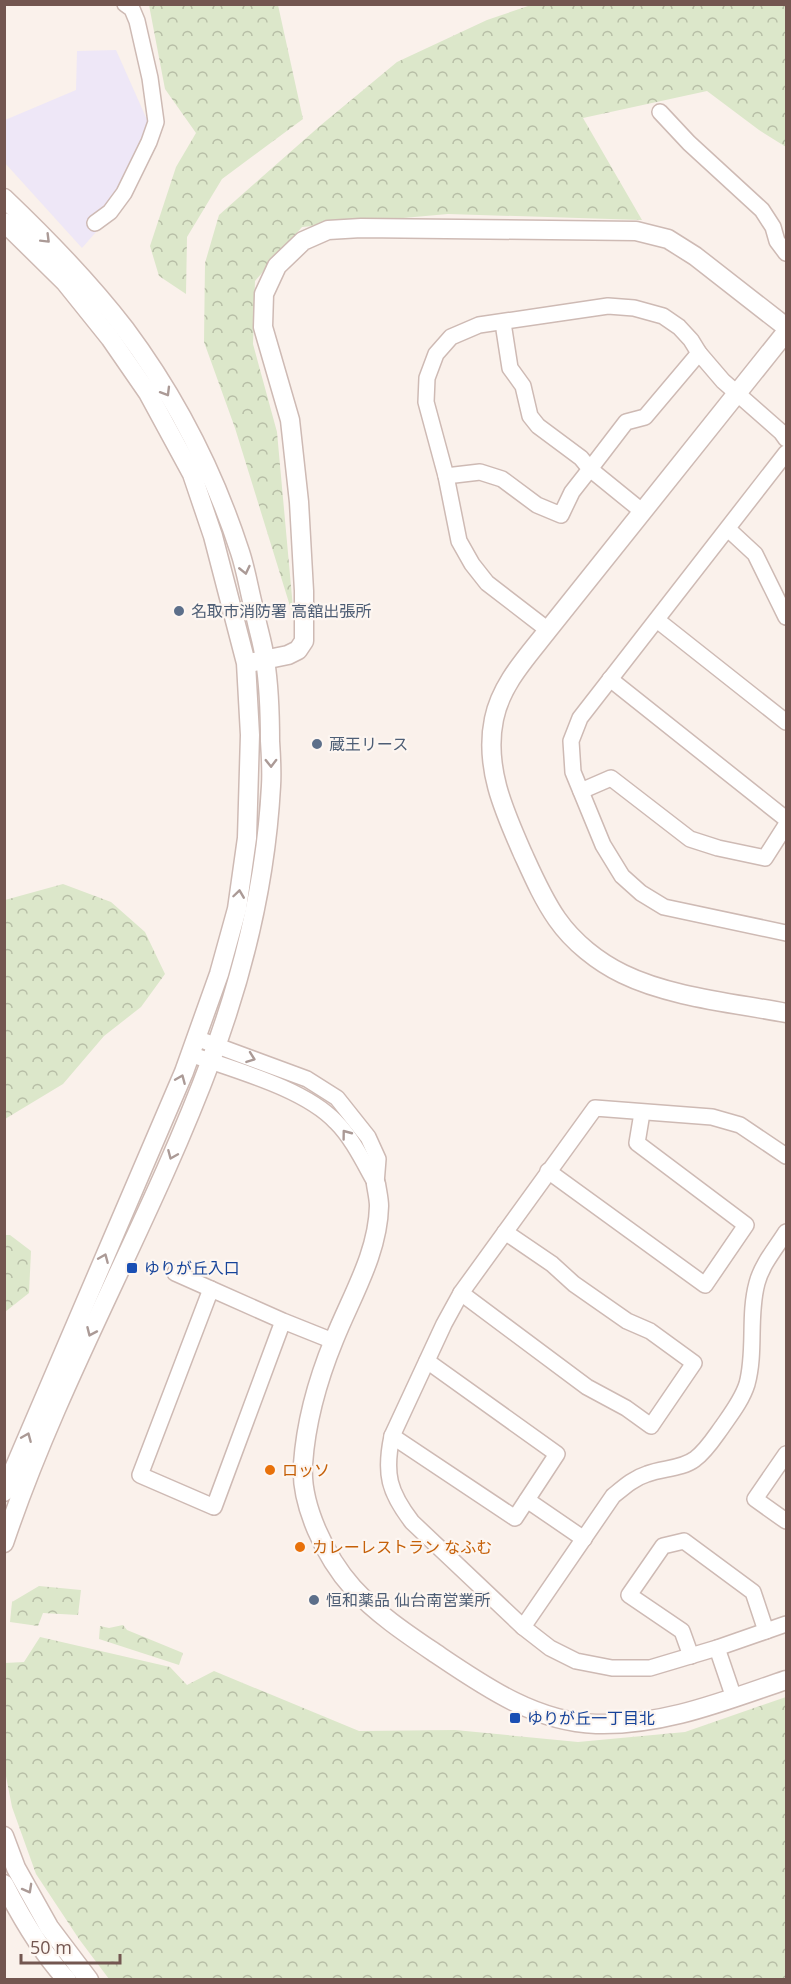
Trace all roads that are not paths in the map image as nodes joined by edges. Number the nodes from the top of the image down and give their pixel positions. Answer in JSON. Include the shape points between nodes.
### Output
{"nodes":[{"id":1,"x":125,"y":4,"type":"edge"},
{"id":2,"x":660,"y":112,"type":"dead end"},
{"id":3,"x":4,"y":198,"type":"edge"},
{"id":4,"x":4,"y":222,"type":"edge"},
{"id":5,"x":95,"y":223,"type":"dead end"},
{"id":6,"x":786,"y":253,"type":"edge"},
{"id":7,"x":503,"y":323,"type":"junction"},
{"id":8,"x":786,"y":330,"type":"edge"},
{"id":9,"x":699,"y":353,"type":"junction"},
{"id":10,"x":737,"y":394,"type":"junction"},
{"id":11,"x":786,"y":439,"type":"edge"},
{"id":12,"x":786,"y":453,"type":"edge"},
{"id":13,"x":590,"y":469,"type":"junction"},
{"id":14,"x":446,"y":476,"type":"junction"},
{"id":15,"x":643,"y":512,"type":"junction"},
{"id":16,"x":728,"y":529,"type":"junction"},
{"id":17,"x":786,"y":617,"type":"edge"},
{"id":18,"x":657,"y":620,"type":"junction"},
{"id":19,"x":548,"y":630,"type":"junction"},
{"id":20,"x":265,"y":660,"type":"junction"},
{"id":21,"x":246,"y":663,"type":"junction"},
{"id":22,"x":610,"y":679,"type":"junction"},
{"id":23,"x":786,"y":722,"type":"edge"},
{"id":24,"x":581,"y":791,"type":"junction"},
{"id":25,"x":786,"y":819,"type":"edge"},
{"id":26,"x":786,"y":825,"type":"edge"},
{"id":27,"x":786,"y":933,"type":"edge"},
{"id":28,"x":786,"y":1013,"type":"edge"},
{"id":29,"x":193,"y":1046,"type":"junction"},
{"id":30,"x":214,"y":1054,"type":"junction"},
{"id":31,"x":642,"y":1113,"type":"junction"},
{"id":32,"x":786,"y":1155,"type":"edge"},
{"id":33,"x":548,"y":1171,"type":"junction"},
{"id":34,"x":376,"y":1184,"type":"joint"},
{"id":35,"x":505,"y":1232,"type":"junction"},
{"id":36,"x":786,"y":1232,"type":"edge"},
{"id":37,"x":175,"y":1273,"type":"dead end"},
{"id":38,"x":211,"y":1288,"type":"junction"},
{"id":39,"x":461,"y":1293,"type":"junction"},
{"id":40,"x":283,"y":1321,"type":"junction"},
{"id":41,"x":333,"y":1341,"type":"junction"},
{"id":42,"x":427,"y":1361,"type":"junction"},
{"id":43,"x":392,"y":1436,"type":"junction"},
{"id":44,"x":786,"y":1454,"type":"edge"},
{"id":45,"x":4,"y":1492,"type":"edge"},
{"id":46,"x":527,"y":1500,"type":"junction"},
{"id":47,"x":786,"y":1521,"type":"edge"},
{"id":48,"x":584,"y":1539,"type":"junction"},
{"id":49,"x":4,"y":1543,"type":"edge"},
{"id":50,"x":786,"y":1624,"type":"edge"},
{"id":51,"x":523,"y":1627,"type":"junction"},
{"id":52,"x":766,"y":1631,"type":"junction"},
{"id":53,"x":717,"y":1648,"type":"junction"},
{"id":54,"x":691,"y":1656,"type":"junction"},
{"id":55,"x":786,"y":1680,"type":"edge"},
{"id":56,"x":734,"y":1698,"type":"junction"},
{"id":57,"x":4,"y":1836,"type":"edge"},
{"id":58,"x":4,"y":1884,"type":"edge"},
{"id":59,"x":67,"y":1980,"type":"edge"},
{"id":60,"x":89,"y":1980,"type":"edge"}],
"edges":[{"from":1,"to":5,"type":"street","via":[[137,21],[156,122],[124,193],[110,212]]},
{"from":2,"to":6,"type":"street","via":[[762,210]]},
{"from":3,"to":20,"type":"street","one_way":true,"via":[[63,257],[124,328],[188,429],[241,554]]},
{"from":4,"to":21,"type":"street","via":[[65,282],[110,338],[159,413],[192,474]]},
{"from":7,"to":9,"type":"street","via":[[608,306],[634,308],[663,316],[679,327]]},
{"from":7,"to":13,"type":"street","via":[[510,368],[523,386],[530,416]]},
{"from":7,"to":14,"type":"street","via":[[479,325],[452,337],[436,354],[427,378],[426,402]]},
{"from":8,"to":10,"type":"street"},
{"from":8,"to":20,"type":"street","via":[[695,256],[668,239],[636,231],[361,228],[328,230],[303,241],[277,266],[264,294],[263,327],[290,420],[299,502],[304,641],[288,655]]},
{"from":9,"to":10,"type":"street"},
{"from":9,"to":13,"type":"street","via":[[645,417],[626,422]]},
{"from":10,"to":11,"type":"street"},
{"from":10,"to":15,"type":"street"},
{"from":12,"to":16,"type":"street"},
{"from":13,"to":14,"type":"street","via":[[561,515],[537,505],[502,479],[480,472]]},
{"from":13,"to":15,"type":"street"},
{"from":14,"to":19,"type":"street","via":[[459,541],[472,564],[487,583]]},
{"from":15,"to":19,"type":"street"},
{"from":16,"to":17,"type":"street","via":[[755,554]]},
{"from":16,"to":18,"type":"street"},
{"from":18,"to":22,"type":"street"},
{"from":18,"to":23,"type":"street"},
{"from":19,"to":28,"type":"street","via":[[503,693],[491,744],[492,769],[507,819],[557,920],[583,947],[622,974],[673,991]]},
{"from":20,"to":21,"type":"street"},
{"from":20,"to":30,"type":"street","one_way":true,"via":[[272,784],[265,852],[253,922]]},
{"from":29,"to":21,"type":"street","one_way":true,"via":[[235,920],[247,838],[250,735]]},
{"from":22,"to":24,"type":"street","via":[[580,718],[571,741],[573,772]]},
{"from":22,"to":25,"type":"street"},
{"from":24,"to":26,"type":"street","via":[[611,778],[690,839],[765,858]]},
{"from":24,"to":27,"type":"street","via":[[603,845],[622,876],[641,893],[664,907]]},
{"from":29,"to":30,"type":"street"},
{"from":45,"to":29,"type":"street","one_way":true},
{"from":30,"to":34,"type":"street","via":[[307,1079],[337,1098],[368,1137],[378,1160]]},
{"from":30,"to":49,"type":"street","one_way":true,"via":[[41,1444]]},
{"from":31,"to":32,"type":"street","via":[[712,1117],[740,1125]]},
{"from":31,"to":33,"type":"street","via":[[595,1108]]},
{"from":31,"to":33,"type":"street","via":[[637,1143],[746,1225],[705,1285]]},
{"from":33,"to":35,"type":"street"},
{"from":34,"to":41,"type":"street","via":[[379,1206],[375,1234],[366,1266]]},
{"from":35,"to":39,"type":"street"},
{"from":35,"to":39,"type":"street","via":[[627,1321],[650,1331],[694,1363],[651,1426],[587,1387]]},
{"from":36,"to":48,"type":"street","via":[[757,1281],[747,1384],[735,1408],[695,1460],[629,1482],[613,1496]]},
{"from":37,"to":38,"type":"street"},
{"from":38,"to":40,"type":"street"},
{"from":38,"to":40,"type":"street","via":[[140,1475],[214,1507]]},
{"from":39,"to":42,"type":"street"},
{"from":40,"to":41,"type":"street"},
{"from":41,"to":56,"type":"street","via":[[309,1417],[303,1467],[305,1488],[317,1533],[329,1554],[352,1587],[377,1611],[493,1692],[565,1719],[595,1724],[636,1723],[677,1716]]},
{"from":42,"to":43,"type":"street"},
{"from":42,"to":46,"type":"street","via":[[557,1454]]},
{"from":43,"to":46,"type":"street","via":[[515,1518]]},
{"from":43,"to":51,"type":"street","via":[[389,1479],[398,1504],[412,1522]]},
{"from":44,"to":47,"type":"street","via":[[755,1499]]},
{"from":46,"to":48,"type":"street"},
{"from":48,"to":51,"type":"street"},
{"from":50,"to":52,"type":"street"},
{"from":51,"to":54,"type":"street","via":[[550,1648],[576,1661],[612,1668],[650,1668]]},
{"from":52,"to":53,"type":"street"},
{"from":52,"to":54,"type":"street","via":[[753,1592],[684,1541],[663,1546],[629,1595],[682,1631]]},
{"from":53,"to":54,"type":"street"},
{"from":53,"to":56,"type":"street"},
{"from":55,"to":56,"type":"street"},
{"from":57,"to":60,"type":"street","one_way":true,"via":[[16,1868],[49,1927]]},
{"from":58,"to":59,"type":"street","via":[[27,1925]]}]}
